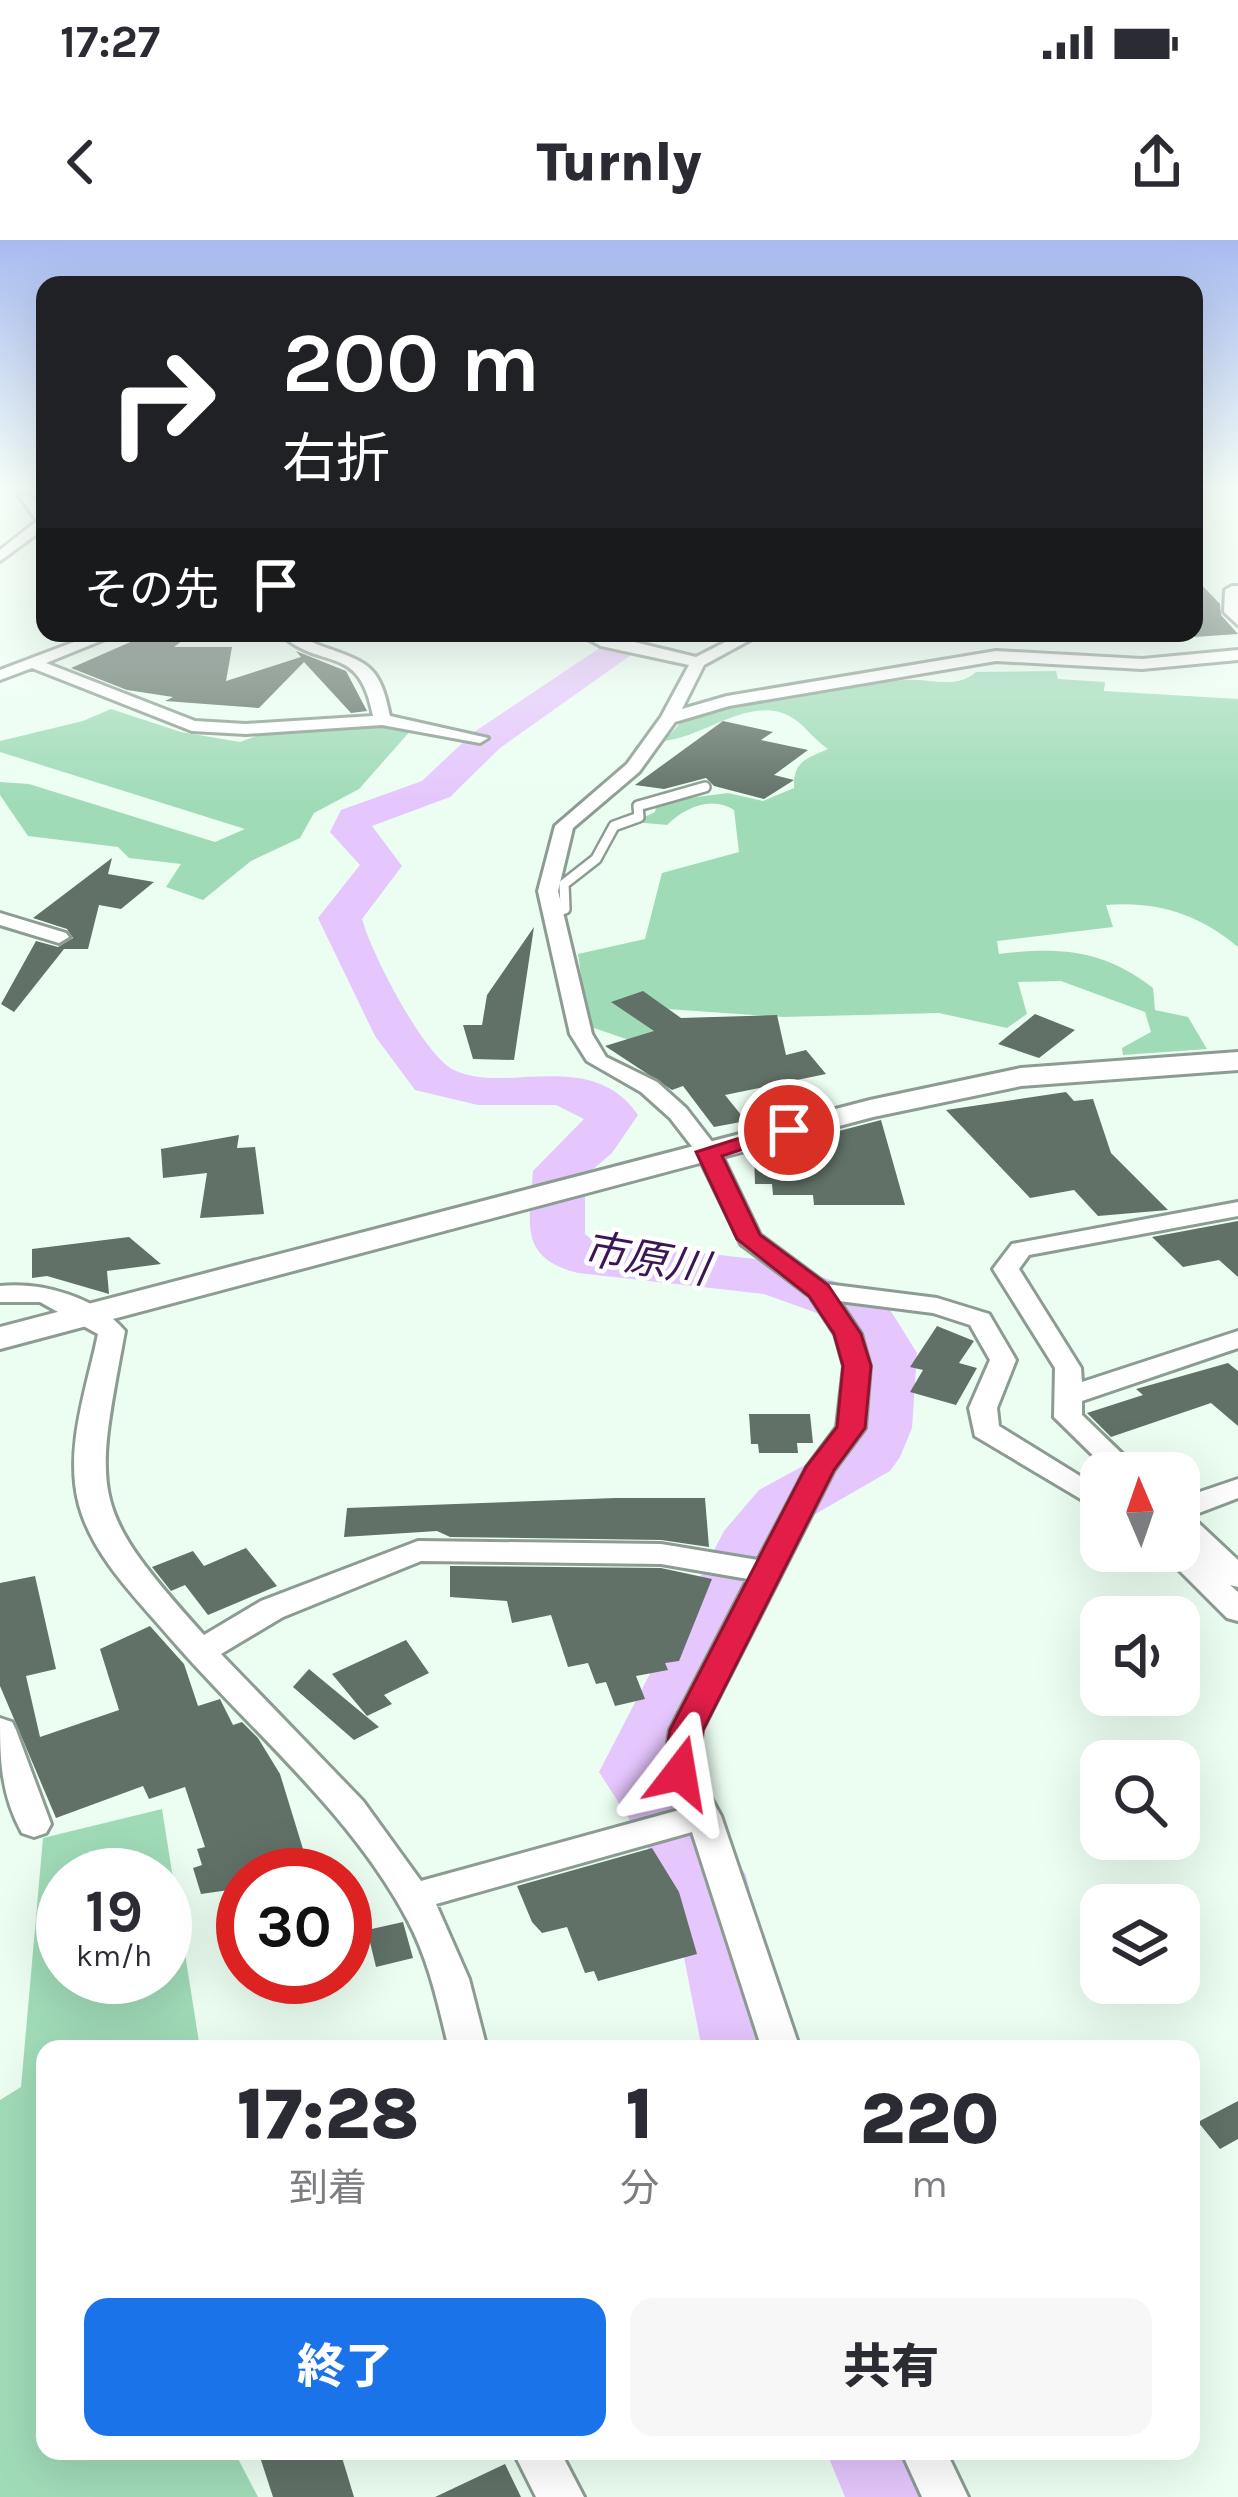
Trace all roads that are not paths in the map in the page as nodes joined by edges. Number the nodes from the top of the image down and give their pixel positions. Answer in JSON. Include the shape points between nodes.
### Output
{"nodes":[{"id":1,"x":1232,"y":593,"type":"edge"},
{"id":2,"x":1238,"y":621,"type":"edge"},
{"id":3,"x":91,"y":642,"type":"edge"},
{"id":4,"x":311,"y":642,"type":"edge"},
{"id":5,"x":602,"y":642,"type":"edge"},
{"id":6,"x":737,"y":642,"type":"edge"},
{"id":7,"x":1238,"y":655,"type":"edge"},
{"id":8,"x":698,"y":662,"type":"junction"},
{"id":9,"x":37,"y":665,"type":"junction"},
{"id":10,"x":0,"y":675,"type":"edge"},
{"id":11,"x":670,"y":718,"type":"junction"},
{"id":12,"x":382,"y":719,"type":"junction"},
{"id":13,"x":480,"y":738,"type":"dead end"},
{"id":14,"x":706,"y":787,"type":"dead end"},
{"id":15,"x":552,"y":913,"type":"junction"},
{"id":16,"x":0,"y":919,"type":"edge"},
{"id":17,"x":59,"y":937,"type":"dead end"},
{"id":18,"x":1236,"y":1066,"type":"edge"},
{"id":19,"x":708,"y":1152,"type":"junction"},
{"id":20,"x":1238,"y":1209,"type":"edge"},
{"id":21,"x":818,"y":1291,"type":"junction"},
{"id":22,"x":0,"y":1294,"type":"edge"},
{"id":23,"x":88,"y":1315,"type":"junction"},
{"id":24,"x":0,"y":1338,"type":"edge"},
{"id":25,"x":1238,"y":1339,"type":"edge"},
{"id":26,"x":1068,"y":1396,"type":"junction"},
{"id":27,"x":1105,"y":1452,"type":"edge"},
{"id":28,"x":1238,"y":1488,"type":"edge"},
{"id":29,"x":1080,"y":1489,"type":"edge"},
{"id":30,"x":1200,"y":1502,"type":"edge"},
{"id":31,"x":1200,"y":1541,"type":"edge"},
{"id":32,"x":767,"y":1572,"type":"junction"},
{"id":33,"x":1197,"y":1572,"type":"edge"},
{"id":34,"x":1238,"y":1577,"type":"edge"},
{"id":35,"x":1238,"y":1610,"type":"edge"},
{"id":36,"x":199,"y":1652,"type":"junction"},
{"id":37,"x":0,"y":1730,"type":"edge"},
{"id":38,"x":704,"y":1816,"type":"junction"},
{"id":39,"x":34,"y":1824,"type":"dead end"},
{"id":40,"x":416,"y":1896,"type":"junction"},
{"id":41,"x":467,"y":2040,"type":"edge"},
{"id":42,"x":779,"y":2040,"type":"edge"},
{"id":43,"x":540,"y":2460,"type":"edge"},
{"id":44,"x":927,"y":2460,"type":"edge"},
{"id":45,"x":561,"y":2497,"type":"edge"},
{"id":46,"x":945,"y":2497,"type":"edge"}],
"edges":[{"from":1,"to":2,"type":"street"},
{"from":3,"to":9,"type":"street"},
{"from":4,"to":12,"type":"street","via":[[362,661],[378,687]]},
{"from":5,"to":8,"type":"street"},
{"from":6,"to":8,"type":"street"},
{"from":7,"to":11,"type":"street","via":[[1142,664],[996,656]]},
{"from":8,"to":11,"type":"street"},
{"from":9,"to":10,"type":"street"},
{"from":9,"to":12,"type":"street","via":[[192,726]]},
{"from":11,"to":15,"type":"street","via":[[633,768],[564,826],[551,866]]},
{"from":12,"to":13,"type":"street"},
{"from":14,"to":15,"type":"lane","via":[[638,806],[639,818],[614,826],[596,859],[564,884],[565,909]]},
{"from":15,"to":19,"type":"street","via":[[581,1034],[598,1061],[649,1087]]},
{"from":16,"to":17,"type":"street"},
{"from":18,"to":19,"type":"street","via":[[1021,1077]]},
{"from":19,"to":21,"type":"street","via":[[750,1239]]},
{"from":19,"to":23,"type":"street"},
{"from":20,"to":26,"type":"street","via":[[1021,1249],[1006,1269],[1068,1367]]},
{"from":21,"to":29,"type":"street","via":[[937,1306],[980,1320],[1003,1360],[983,1408],[985,1430]]},
{"from":21,"to":32,"type":"street","via":[[848,1334],[857,1366],[851,1428],[821,1467]]},
{"from":22,"to":23,"type":"street","via":[[26,1289]]},
{"from":23,"to":24,"type":"street"},
{"from":23,"to":36,"type":"street","via":[[112,1331],[90,1455],[93,1501],[112,1546]]},
{"from":25,"to":26,"type":"street"},
{"from":26,"to":27,"type":"street","via":[[1068,1417]]},
{"from":28,"to":30,"type":"street"},
{"from":31,"to":34,"type":"street"},
{"from":32,"to":36,"type":"street","via":[[662,1554],[418,1551],[272,1609]]},
{"from":32,"to":38,"type":"street","via":[[686,1730],[680,1773]]},
{"from":33,"to":35,"type":"street"},
{"from":36,"to":40,"type":"street","via":[[338,1790]]},
{"from":37,"to":39,"type":"street"},
{"from":38,"to":40,"type":"street"},
{"from":38,"to":42,"type":"street"},
{"from":40,"to":41,"type":"street","via":[[461,2004]]},
{"from":43,"to":45,"type":"street"},
{"from":44,"to":46,"type":"street"}]}
